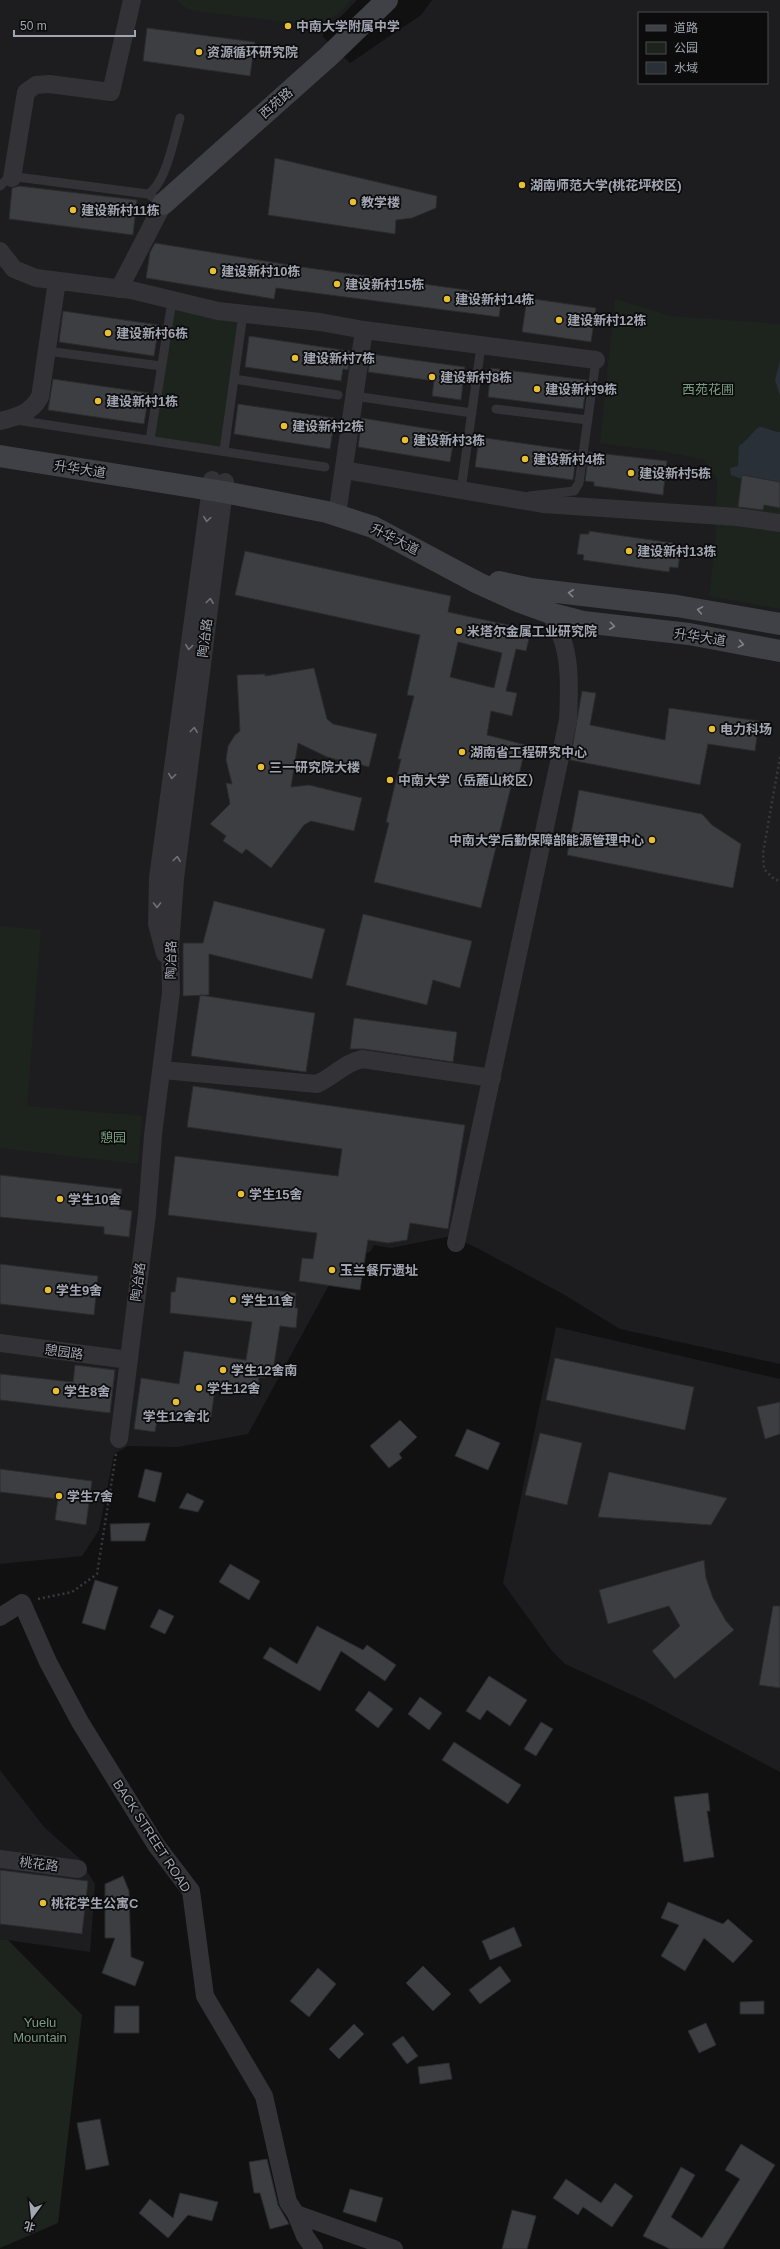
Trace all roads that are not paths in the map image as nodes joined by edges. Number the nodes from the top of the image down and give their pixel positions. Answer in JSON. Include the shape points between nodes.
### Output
{"nodes":[{"id":1,"x":132,"y":0,"type":"edge"},
{"id":2,"x":387,"y":0,"type":"edge"},
{"id":3,"x":180,"y":118,"type":"dead end"},
{"id":4,"x":6,"y":182,"type":"edge"},
{"id":5,"x":156,"y":199,"type":"junction"},
{"id":6,"x":0,"y":251,"type":"edge"},
{"id":7,"x":57,"y":281,"type":"junction"},
{"id":8,"x":119,"y":289,"type":"junction"},
{"id":9,"x":172,"y":301,"type":"junction"},
{"id":10,"x":243,"y":314,"type":"junction"},
{"id":11,"x":364,"y":330,"type":"junction"},
{"id":12,"x":481,"y":346,"type":"junction"},
{"id":13,"x":47,"y":351,"type":"junction"},
{"id":14,"x":596,"y":360,"type":"joint"},
{"id":15,"x":161,"y":366,"type":"junction"},
{"id":16,"x":234,"y":380,"type":"junction"},
{"id":17,"x":346,"y":395,"type":"junction"},
{"id":18,"x":496,"y":409,"type":"dead end"},
{"id":19,"x":472,"y":414,"type":"junction"},
{"id":20,"x":5,"y":420,"type":"edge"},
{"id":21,"x":588,"y":420,"type":"junction"},
{"id":22,"x":150,"y":440,"type":"junction"},
{"id":23,"x":0,"y":445,"type":"edge"},
{"id":24,"x":224,"y":451,"type":"junction"},
{"id":25,"x":0,"y":456,"type":"edge"},
{"id":26,"x":325,"y":467,"type":"dead end"},
{"id":27,"x":344,"y":470,"type":"junction"},
{"id":28,"x":218,"y":486,"type":"junction"},
{"id":29,"x":461,"y":490,"type":"junction"},
{"id":30,"x":512,"y":498,"type":"junction"},
{"id":31,"x":338,"y":509,"type":"junction"},
{"id":32,"x":780,"y":523,"type":"edge"},
{"id":33,"x":531,"y":589,"type":"junction"},
{"id":34,"x":550,"y":612,"type":"junction"},
{"id":35,"x":780,"y":624,"type":"edge"},
{"id":36,"x":780,"y":651,"type":"edge"},
{"id":37,"x":162,"y":1070,"type":"junction"},
{"id":38,"x":492,"y":1078,"type":"junction"},
{"id":39,"x":456,"y":1243,"type":"dead end"},
{"id":40,"x":0,"y":1344,"type":"edge"},
{"id":41,"x":129,"y":1360,"type":"junction"},
{"id":42,"x":119,"y":1439,"type":"road end"},
{"id":43,"x":0,"y":1617,"type":"edge"},
{"id":44,"x":0,"y":1859,"type":"edge"},
{"id":45,"x":78,"y":1869,"type":"dead end"},
{"id":46,"x":296,"y":2214,"type":"junction"},
{"id":47,"x":314,"y":2249,"type":"edge"},
{"id":48,"x":394,"y":2249,"type":"edge"}],
"edges":[{"from":1,"to":4,"type":"street","via":[[111,92],[49,84],[36,85],[26,92]]},
{"from":2,"to":5,"type":"street","name":"西苑路","via":[[329,56]]},
{"from":3,"to":5,"type":"lane","via":[[161,181],[154,191]]},
{"from":4,"to":5,"type":"lane"},
{"from":5,"to":8,"type":"street"},
{"from":6,"to":7,"type":"street","via":[[14,269],[25,275]]},
{"from":7,"to":8,"type":"street"},
{"from":7,"to":13,"type":"street"},
{"from":8,"to":9,"type":"street"},
{"from":9,"to":10,"type":"street"},
{"from":9,"to":15,"type":"lane"},
{"from":10,"to":11,"type":"street","via":[[320,322]]},
{"from":10,"to":16,"type":"lane"},
{"from":11,"to":12,"type":"street"},
{"from":11,"to":17,"type":"street"},
{"from":12,"to":14,"type":"street"},
{"from":12,"to":19,"type":"lane"},
{"from":13,"to":15,"type":"lane"},
{"from":13,"to":20,"type":"street","via":[[38,402],[23,415]]},
{"from":14,"to":21,"type":"lane"},
{"from":15,"to":22,"type":"lane"},
{"from":16,"to":17,"type":"lane"},
{"from":16,"to":24,"type":"lane"},
{"from":17,"to":19,"type":"lane"},
{"from":17,"to":27,"type":"street"},
{"from":18,"to":21,"type":"lane"},
{"from":19,"to":29,"type":"lane"},
{"from":20,"to":22,"type":"lane"},
{"from":21,"to":30,"type":"lane","via":[[582,471],[574,491]]},
{"from":22,"to":24,"type":"lane"},
{"from":23,"to":28,"type":"street","name":"升华大道"},
{"from":24,"to":26,"type":"lane"},
{"from":25,"to":28,"type":"street","name":"升华大道"},
{"from":27,"to":29,"type":"street"},
{"from":27,"to":31,"type":"street"},
{"from":28,"to":31,"type":"street","name":"升华大道"},
{"from":28,"to":37,"type":"street","name":"陶冶路","via":[[158,878],[157,924],[170,968],[171,992]]},
{"from":29,"to":30,"type":"street"},
{"from":30,"to":32,"type":"street","via":[[543,504],[737,517]]},
{"from":31,"to":33,"type":"street","name":"升华大道","via":[[370,516],[493,580]]},
{"from":31,"to":34,"type":"street","name":"升华大道","via":[[478,583]]},
{"from":33,"to":34,"type":"street"},
{"from":35,"to":33,"type":"street","name":"升华大道","one_way":true,"via":[[677,606]]},
{"from":34,"to":36,"type":"street","name":"升华大道","one_way":true,"via":[[583,622],[689,634]]},
{"from":34,"to":38,"type":"street","via":[[560,630],[568,657],[568,720]]},
{"from":37,"to":38,"type":"street","via":[[317,1084],[331,1077],[347,1063],[362,1060]]},
{"from":37,"to":41,"type":"street","name":"陶冶路"},
{"from":38,"to":39,"type":"street"},
{"from":40,"to":41,"type":"street","name":"憩园路"},
{"from":41,"to":42,"type":"street","name":"陶冶路"},
{"from":43,"to":46,"type":"street","name":"BACK STREET ROAD","via":[[22,1603],[48,1662],[80,1722],[156,1845],[191,1891],[205,1996],[264,2096],[288,2202]]},
{"from":44,"to":45,"type":"street","name":"桃花路"},
{"from":46,"to":47,"type":"street","name":"BACK STREET ROAD","via":[[305,2236]]},
{"from":46,"to":48,"type":"street"}]}
